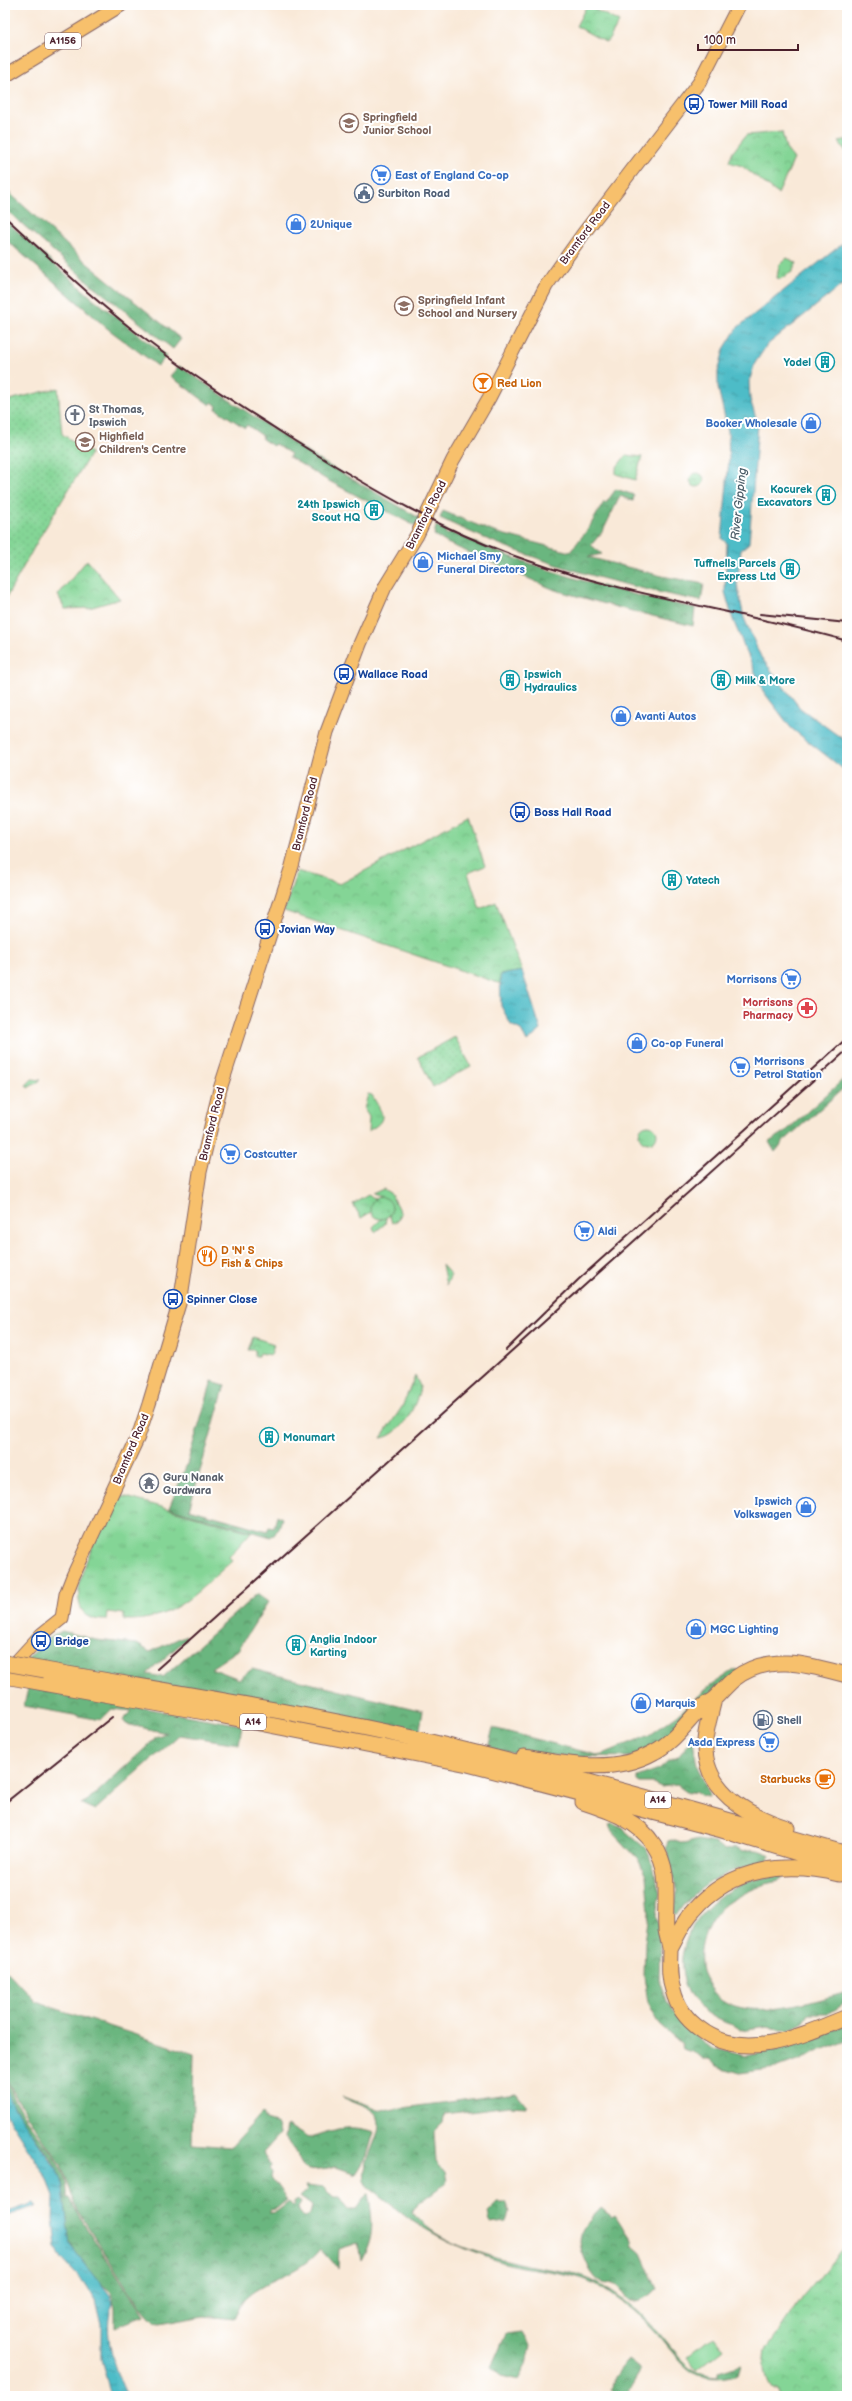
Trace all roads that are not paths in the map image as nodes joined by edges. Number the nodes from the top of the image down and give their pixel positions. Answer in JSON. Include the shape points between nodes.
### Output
{"nodes":[{"id":1,"x":121,"y":5,"type":"edge"},
{"id":2,"x":739,"y":5,"type":"edge"},
{"id":3,"x":5,"y":76,"type":"edge"},
{"id":4,"x":5,"y":1663,"type":"edge"},
{"id":5,"x":5,"y":1675,"type":"edge"},
{"id":6,"x":847,"y":1675,"type":"edge"},
{"id":7,"x":41,"y":1676,"type":"junction"},
{"id":8,"x":714,"y":1699,"type":"junction"},
{"id":9,"x":468,"y":1757,"type":"junction"},
{"id":10,"x":847,"y":1848,"type":"edge"},
{"id":11,"x":847,"y":1854,"type":"edge"},
{"id":12,"x":847,"y":1868,"type":"edge"},
{"id":13,"x":847,"y":1876,"type":"edge"},
{"id":14,"x":670,"y":1949,"type":"junction"},
{"id":15,"x":847,"y":2017,"type":"edge"}],
"edges":[{"from":1,"to":3,"type":"main road","number":"A1156"},
{"from":2,"to":5,"type":"main road","name":"Bramford Road","via":[[699,84],[546,286],[489,398],[453,460],[417,535],[376,606],[336,705],[290,874],[220,1089],[200,1172],[181,1297],[140,1431],[73,1576],[66,1594],[62,1618],[42,1634]]},
{"from":4,"to":7,"type":"highway","number":"A14","bridge":true},
{"from":5,"to":7,"type":"highway","number":"A14"},
{"from":6,"to":8,"type":"highway","via":[[805,1664],[778,1662],[747,1671],[735,1678]]},
{"from":7,"to":9,"type":"highway","number":"A14","via":[[218,1700]]},
{"from":8,"to":9,"type":"highway","via":[[702,1706],[665,1746],[639,1759],[620,1764],[580,1766],[488,1751]]},
{"from":8,"to":10,"type":"highway","via":[[707,1728],[706,1756],[709,1770],[722,1790],[751,1814]]},
{"from":9,"to":11,"type":"highway","number":"A14","via":[[669,1803]]},
{"from":9,"to":12,"type":"highway","number":"A14"},
{"from":9,"to":14,"type":"highway","via":[[484,1774],[568,1796],[612,1811],[647,1835],[659,1853],[666,1878],[666,1931]]},
{"from":13,"to":14,"type":"highway","via":[[791,1866],[748,1874],[721,1886],[704,1899],[687,1918]]},
{"from":14,"to":15,"type":"highway","via":[[669,1976],[678,2004],[695,2025],[719,2040],[740,2045],[770,2043],[792,2038]]}]}
